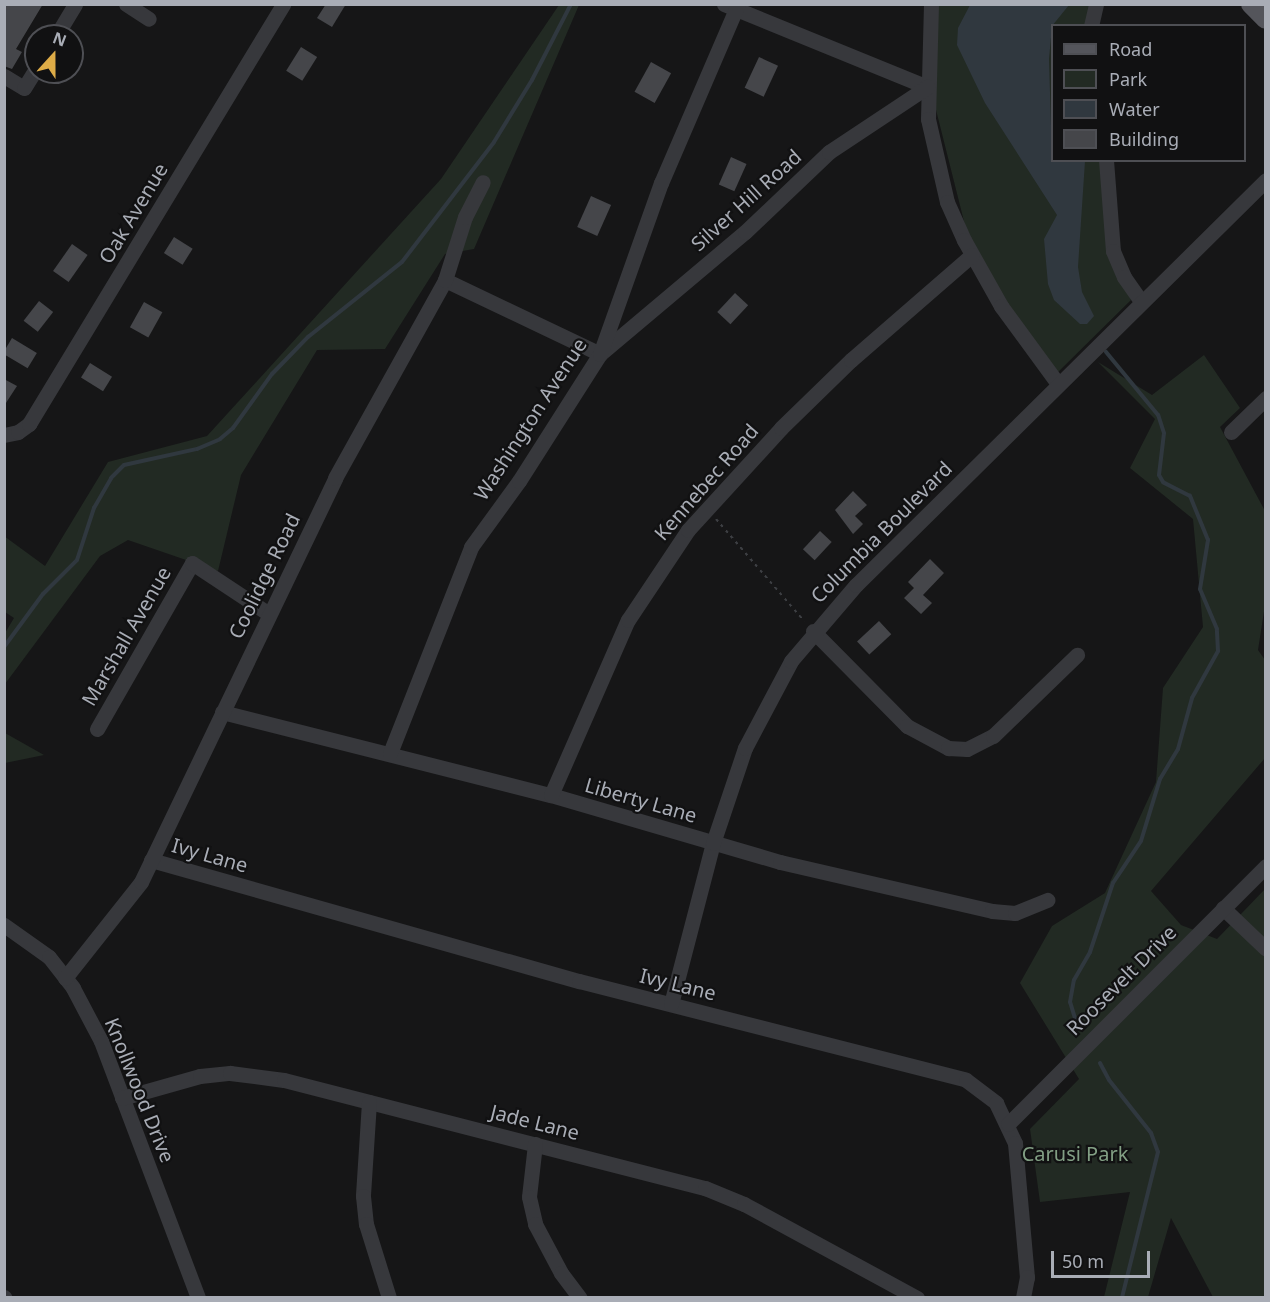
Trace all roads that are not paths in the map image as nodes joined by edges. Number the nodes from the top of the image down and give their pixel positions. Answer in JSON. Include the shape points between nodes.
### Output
{"nodes":[{"id":1,"x":75,"y":4,"type":"edge"},
{"id":2,"x":126,"y":4,"type":"edge"},
{"id":3,"x":284,"y":4,"type":"edge"},
{"id":4,"x":932,"y":4,"type":"edge"},
{"id":5,"x":1096,"y":4,"type":"edge"},
{"id":6,"x":1251,"y":4,"type":"edge"},
{"id":7,"x":732,"y":6,"type":"edge"},
{"id":8,"x":149,"y":19,"type":"dead end"},
{"id":9,"x":1266,"y":19,"type":"edge"},
{"id":10,"x":63,"y":24,"type":"edge"},
{"id":11,"x":1091,"y":24,"type":"edge"},
{"id":12,"x":4,"y":76,"type":"edge"},
{"id":13,"x":27,"y":84,"type":"edge"},
{"id":14,"x":927,"y":87,"type":"junction"},
{"id":15,"x":1106,"y":162,"type":"edge"},
{"id":16,"x":1266,"y":180,"type":"edge"},
{"id":17,"x":483,"y":182,"type":"dead end"},
{"id":18,"x":972,"y":255,"type":"junction"},
{"id":19,"x":445,"y":280,"type":"junction"},
{"id":20,"x":1141,"y":301,"type":"junction"},
{"id":21,"x":600,"y":354,"type":"junction"},
{"id":22,"x":1058,"y":384,"type":"junction"},
{"id":23,"x":1266,"y":398,"type":"edge"},
{"id":24,"x":1231,"y":432,"type":"dead end"},
{"id":25,"x":8,"y":434,"type":"edge"},
{"id":26,"x":269,"y":614,"type":"junction"},
{"id":27,"x":813,"y":631,"type":"junction"},
{"id":28,"x":1077,"y":656,"type":"dead end"},
{"id":29,"x":222,"y":712,"type":"junction"},
{"id":30,"x":97,"y":729,"type":"dead end"},
{"id":31,"x":390,"y":753,"type":"junction"},
{"id":32,"x":550,"y":795,"type":"junction"},
{"id":33,"x":713,"y":843,"type":"junction"},
{"id":34,"x":152,"y":860,"type":"junction"},
{"id":35,"x":1266,"y":866,"type":"edge"},
{"id":36,"x":1048,"y":900,"type":"dead end"},
{"id":37,"x":1223,"y":908,"type":"junction"},
{"id":38,"x":4,"y":925,"type":"edge"},
{"id":39,"x":1266,"y":949,"type":"edge"},
{"id":40,"x":65,"y":978,"type":"junction"},
{"id":41,"x":671,"y":1004,"type":"junction"},
{"id":42,"x":122,"y":1098,"type":"junction"},
{"id":43,"x":369,"y":1102,"type":"junction"},
{"id":44,"x":1008,"y":1124,"type":"junction"},
{"id":45,"x":535,"y":1144,"type":"junction"},
{"id":46,"x":198,"y":1298,"type":"edge"},
{"id":47,"x":389,"y":1298,"type":"edge"},
{"id":48,"x":580,"y":1298,"type":"edge"},
{"id":49,"x":917,"y":1298,"type":"edge"},
{"id":50,"x":1023,"y":1298,"type":"edge"}],
"edges":[{"from":1,"to":10,"type":"street"},
{"from":2,"to":8,"type":"street"},
{"from":3,"to":25,"type":"street","name":"Oak Avenue","via":[[29,424]]},
{"from":4,"to":14,"type":"street"},
{"from":5,"to":11,"type":"street"},
{"from":6,"to":9,"type":"main road"},
{"from":7,"to":14,"type":"street"},
{"from":7,"to":21,"type":"street","name":"Washington Avenue","via":[[661,183]]},
{"from":12,"to":13,"type":"street","via":[[24,88]]},
{"from":14,"to":18,"type":"street","via":[[936,164],[947,202]]},
{"from":14,"to":21,"type":"street","name":"Silver Hill Road","via":[[830,152],[745,232]]},
{"from":15,"to":20,"type":"street","via":[[1113,251],[1124,277]]},
{"from":16,"to":20,"type":"street","name":"Columbia Boulevard"},
{"from":17,"to":19,"type":"street","name":"Coolidge Road","via":[[465,217]]},
{"from":18,"to":22,"type":"street","via":[[1001,306]]},
{"from":18,"to":32,"type":"street","name":"Kennebec Road","via":[[851,360],[706,507],[665,560],[628,620]]},
{"from":19,"to":21,"type":"street"},
{"from":19,"to":26,"type":"street","name":"Coolidge Road","via":[[336,478]]},
{"from":20,"to":22,"type":"street","name":"Columbia Boulevard"},
{"from":21,"to":31,"type":"street","name":"Washington Avenue","via":[[519,481],[471,547]]},
{"from":22,"to":27,"type":"street","name":"Columbia Boulevard"},
{"from":23,"to":24,"type":"street"},
{"from":26,"to":29,"type":"street","name":"Coolidge Road"},
{"from":26,"to":30,"type":"street","name":"Marshall Avenue","via":[[192,563]]},
{"from":27,"to":28,"type":"street","via":[[907,726],[948,748],[967,749],[993,736]]},
{"from":27,"to":33,"type":"street","name":"Columbia Boulevard","via":[[765,705],[745,748]]},
{"from":29,"to":31,"type":"street","name":"Liberty Lane"},
{"from":29,"to":34,"type":"street","name":"Coolidge Road"},
{"from":31,"to":32,"type":"street","name":"Liberty Lane"},
{"from":32,"to":33,"type":"street","name":"Liberty Lane"},
{"from":33,"to":36,"type":"street","name":"Liberty Lane","via":[[992,911],[1015,913]]},
{"from":33,"to":41,"type":"street","name":"Columbia Boulevard"},
{"from":34,"to":40,"type":"street","name":"Coolidge Road","via":[[119,915]]},
{"from":34,"to":41,"type":"street","name":"Ivy Lane"},
{"from":35,"to":37,"type":"street","name":"Roosevelt Drive"},
{"from":37,"to":39,"type":"street"},
{"from":37,"to":44,"type":"street","name":"Roosevelt Drive"},
{"from":38,"to":40,"type":"street","name":"Knollwood Drive","via":[[49,957]]},
{"from":40,"to":42,"type":"street","name":"Knollwood Drive","via":[[100,1041]]},
{"from":41,"to":44,"type":"street","name":"Ivy Lane","via":[[951,1073],[988,1094]]},
{"from":42,"to":43,"type":"street","name":"Jade Lane","via":[[200,1077],[231,1073],[284,1080]]},
{"from":42,"to":46,"type":"street","name":"Knollwood Drive"},
{"from":43,"to":45,"type":"street","name":"Jade Lane"},
{"from":43,"to":47,"type":"street","via":[[363,1196],[366,1224]]},
{"from":44,"to":50,"type":"street","name":"Ivy Lane","via":[[1020,1174],[1027,1277]]},
{"from":45,"to":48,"type":"street","via":[[529,1197],[535,1224],[561,1273]]},
{"from":45,"to":49,"type":"street","name":"Jade Lane","via":[[705,1188],[744,1204]]}]}
